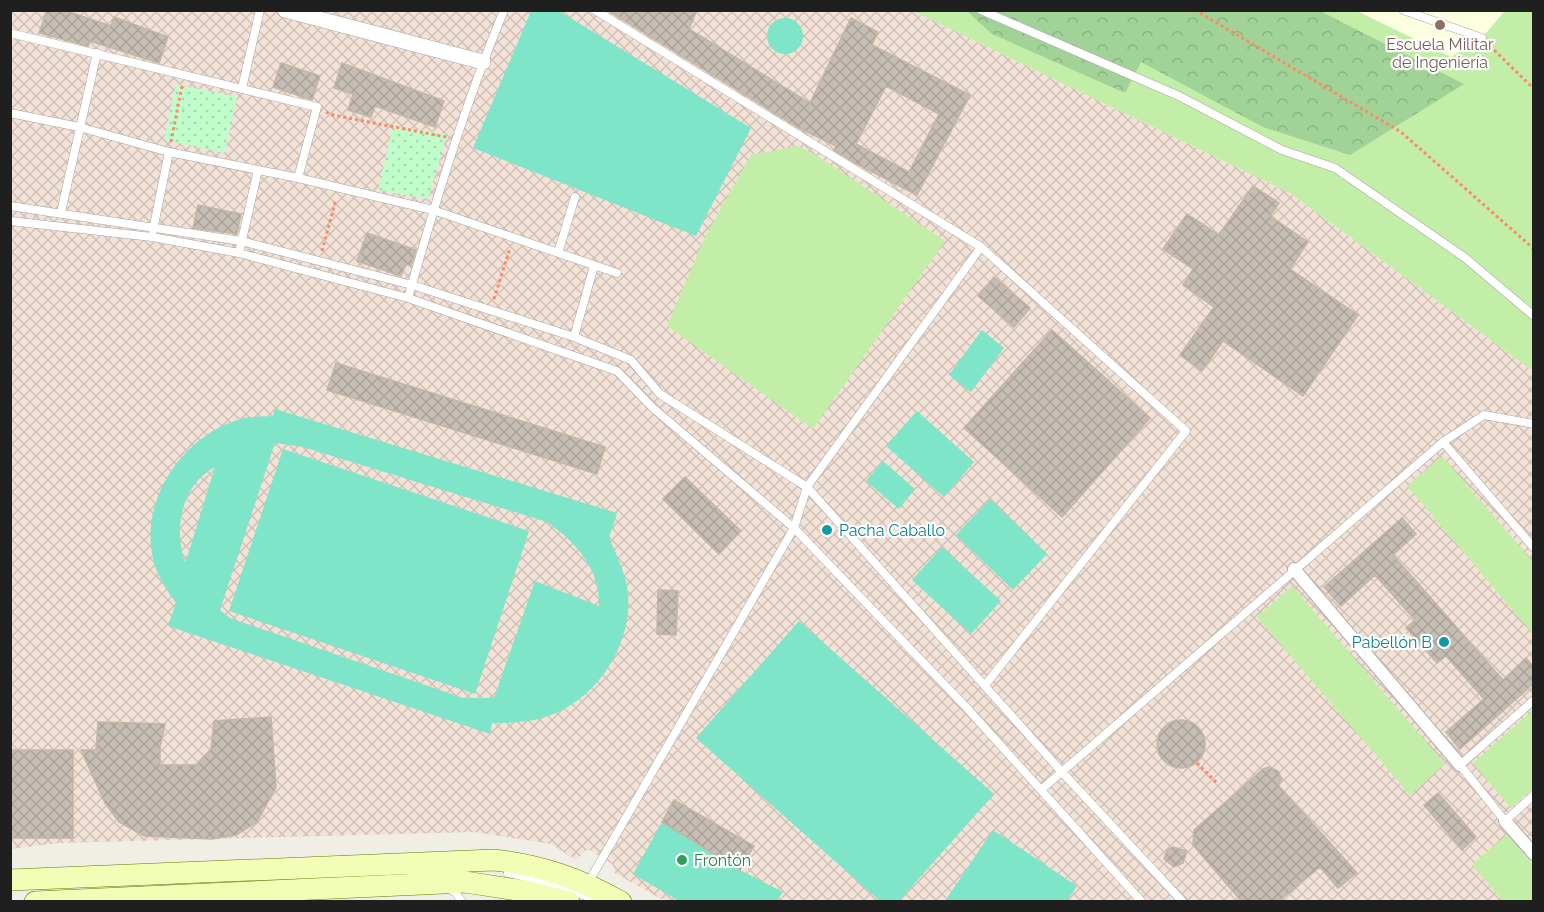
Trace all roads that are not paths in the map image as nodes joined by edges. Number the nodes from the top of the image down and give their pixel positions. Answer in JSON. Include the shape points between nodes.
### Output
{"nodes":[{"id":1,"x":260,"y":10,"type":"edge"},
{"id":2,"x":285,"y":10,"type":"edge"},
{"id":3,"x":504,"y":10,"type":"edge"},
{"id":4,"x":595,"y":10,"type":"edge"},
{"id":5,"x":981,"y":10,"type":"edge"},
{"id":6,"x":1403,"y":10,"type":"edge"},
{"id":7,"x":10,"y":33,"type":"edge"},
{"id":8,"x":1482,"y":38,"type":"road end"},
{"id":9,"x":97,"y":53,"type":"junction"},
{"id":10,"x":483,"y":62,"type":"junction"},
{"id":11,"x":242,"y":88,"type":"junction"},
{"id":12,"x":10,"y":113,"type":"edge"},
{"id":13,"x":80,"y":128,"type":"junction"},
{"id":14,"x":169,"y":152,"type":"junction"},
{"id":15,"x":258,"y":170,"type":"junction"},
{"id":16,"x":298,"y":178,"type":"junction"},
{"id":17,"x":575,"y":197,"type":"dead end"},
{"id":18,"x":10,"y":206,"type":"edge"},
{"id":19,"x":433,"y":210,"type":"junction"},
{"id":20,"x":61,"y":212,"type":"junction"},
{"id":21,"x":10,"y":221,"type":"edge"},
{"id":22,"x":154,"y":227,"type":"junction"},
{"id":23,"x":152,"y":237,"type":"junction"},
{"id":24,"x":242,"y":241,"type":"junction"},
{"id":25,"x":981,"y":248,"type":"junction"},
{"id":26,"x":239,"y":253,"type":"junction"},
{"id":27,"x":558,"y":253,"type":"junction"},
{"id":28,"x":594,"y":266,"type":"junction"},
{"id":29,"x":617,"y":273,"type":"dead end"},
{"id":30,"x":412,"y":285,"type":"junction"},
{"id":31,"x":408,"y":297,"type":"junction"},
{"id":32,"x":1533,"y":316,"type":"edge"},
{"id":33,"x":574,"y":338,"type":"junction"},
{"id":34,"x":1533,"y":424,"type":"edge"},
{"id":35,"x":1443,"y":442,"type":"junction"},
{"id":36,"x":807,"y":487,"type":"junction"},
{"id":37,"x":794,"y":528,"type":"junction"},
{"id":38,"x":1533,"y":548,"type":"edge"},
{"id":39,"x":1294,"y":569,"type":"junction"},
{"id":40,"x":986,"y":684,"type":"junction"},
{"id":41,"x":1533,"y":700,"type":"edge"},
{"id":42,"x":1460,"y":765,"type":"junction"},
{"id":43,"x":1061,"y":771,"type":"junction"},
{"id":44,"x":1042,"y":789,"type":"junction"},
{"id":45,"x":1533,"y":795,"type":"edge"},
{"id":46,"x":1505,"y":821,"type":"junction"},
{"id":47,"x":1533,"y":854,"type":"edge"},
{"id":48,"x":508,"y":873,"type":"dead end"},
{"id":49,"x":10,"y":880,"type":"edge"},
{"id":50,"x":434,"y":884,"type":"junction"},
{"id":51,"x":593,"y":892,"type":"edge"},
{"id":52,"x":35,"y":902,"type":"edge"},
{"id":53,"x":462,"y":902,"type":"edge"},
{"id":54,"x":569,"y":902,"type":"edge"},
{"id":55,"x":621,"y":902,"type":"edge"},
{"id":56,"x":1142,"y":902,"type":"edge"},
{"id":57,"x":1183,"y":902,"type":"edge"}],
"edges":[{"from":1,"to":11,"type":"lane"},
{"from":2,"to":10,"type":"street"},
{"from":3,"to":10,"type":"lane"},
{"from":4,"to":25,"type":"lane"},
{"from":5,"to":32,"type":"lane","via":[[1179,96],[1282,150],[1335,168],[1464,257]]},
{"from":6,"to":8,"type":"lane"},
{"from":7,"to":9,"type":"lane"},
{"from":9,"to":11,"type":"lane"},
{"from":9,"to":13,"type":"lane"},
{"from":10,"to":19,"type":"lane"},
{"from":11,"to":16,"type":"lane","via":[[317,107]]},
{"from":12,"to":13,"type":"lane"},
{"from":13,"to":14,"type":"lane"},
{"from":13,"to":20,"type":"lane"},
{"from":14,"to":15,"type":"lane"},
{"from":14,"to":22,"type":"lane"},
{"from":15,"to":16,"type":"lane"},
{"from":15,"to":24,"type":"lane"},
{"from":16,"to":19,"type":"lane"},
{"from":17,"to":27,"type":"lane"},
{"from":18,"to":20,"type":"lane"},
{"from":19,"to":27,"type":"lane"},
{"from":19,"to":30,"type":"lane"},
{"from":20,"to":22,"type":"lane"},
{"from":21,"to":23,"type":"lane"},
{"from":22,"to":23,"type":"lane"},
{"from":22,"to":24,"type":"lane"},
{"from":23,"to":26,"type":"lane"},
{"from":24,"to":26,"type":"lane"},
{"from":24,"to":30,"type":"lane"},
{"from":25,"to":36,"type":"lane"},
{"from":25,"to":40,"type":"lane","via":[[1186,430]]},
{"from":26,"to":31,"type":"lane"},
{"from":27,"to":28,"type":"lane"},
{"from":28,"to":29,"type":"lane"},
{"from":28,"to":33,"type":"lane"},
{"from":30,"to":31,"type":"lane"},
{"from":30,"to":33,"type":"lane"},
{"from":31,"to":37,"type":"lane","via":[[617,371],[653,408]]},
{"from":33,"to":36,"type":"lane","via":[[631,360],[660,394]]},
{"from":34,"to":35,"type":"lane","via":[[1484,415]]},
{"from":35,"to":38,"type":"lane"},
{"from":35,"to":39,"type":"lane"},
{"from":36,"to":37,"type":"lane"},
{"from":36,"to":40,"type":"lane"},
{"from":37,"to":44,"type":"lane"},
{"from":37,"to":51,"type":"lane"},
{"from":39,"to":42,"type":"street"},
{"from":39,"to":43,"type":"lane"},
{"from":40,"to":43,"type":"lane"},
{"from":41,"to":42,"type":"lane"},
{"from":42,"to":46,"type":"lane"},
{"from":43,"to":44,"type":"lane"},
{"from":43,"to":57,"type":"lane"},
{"from":44,"to":56,"type":"lane"},
{"from":45,"to":46,"type":"lane"},
{"from":46,"to":47,"type":"street"},
{"from":48,"to":51,"type":"lane"},
{"from":49,"to":51,"type":"main road","via":[[494,860],[528,864]]},
{"from":50,"to":52,"type":"main road"},
{"from":50,"to":53,"type":"lane","via":[[455,892]]},
{"from":50,"to":54,"type":"main road","via":[[497,886]]},
{"from":51,"to":55,"type":"main road"}]}
